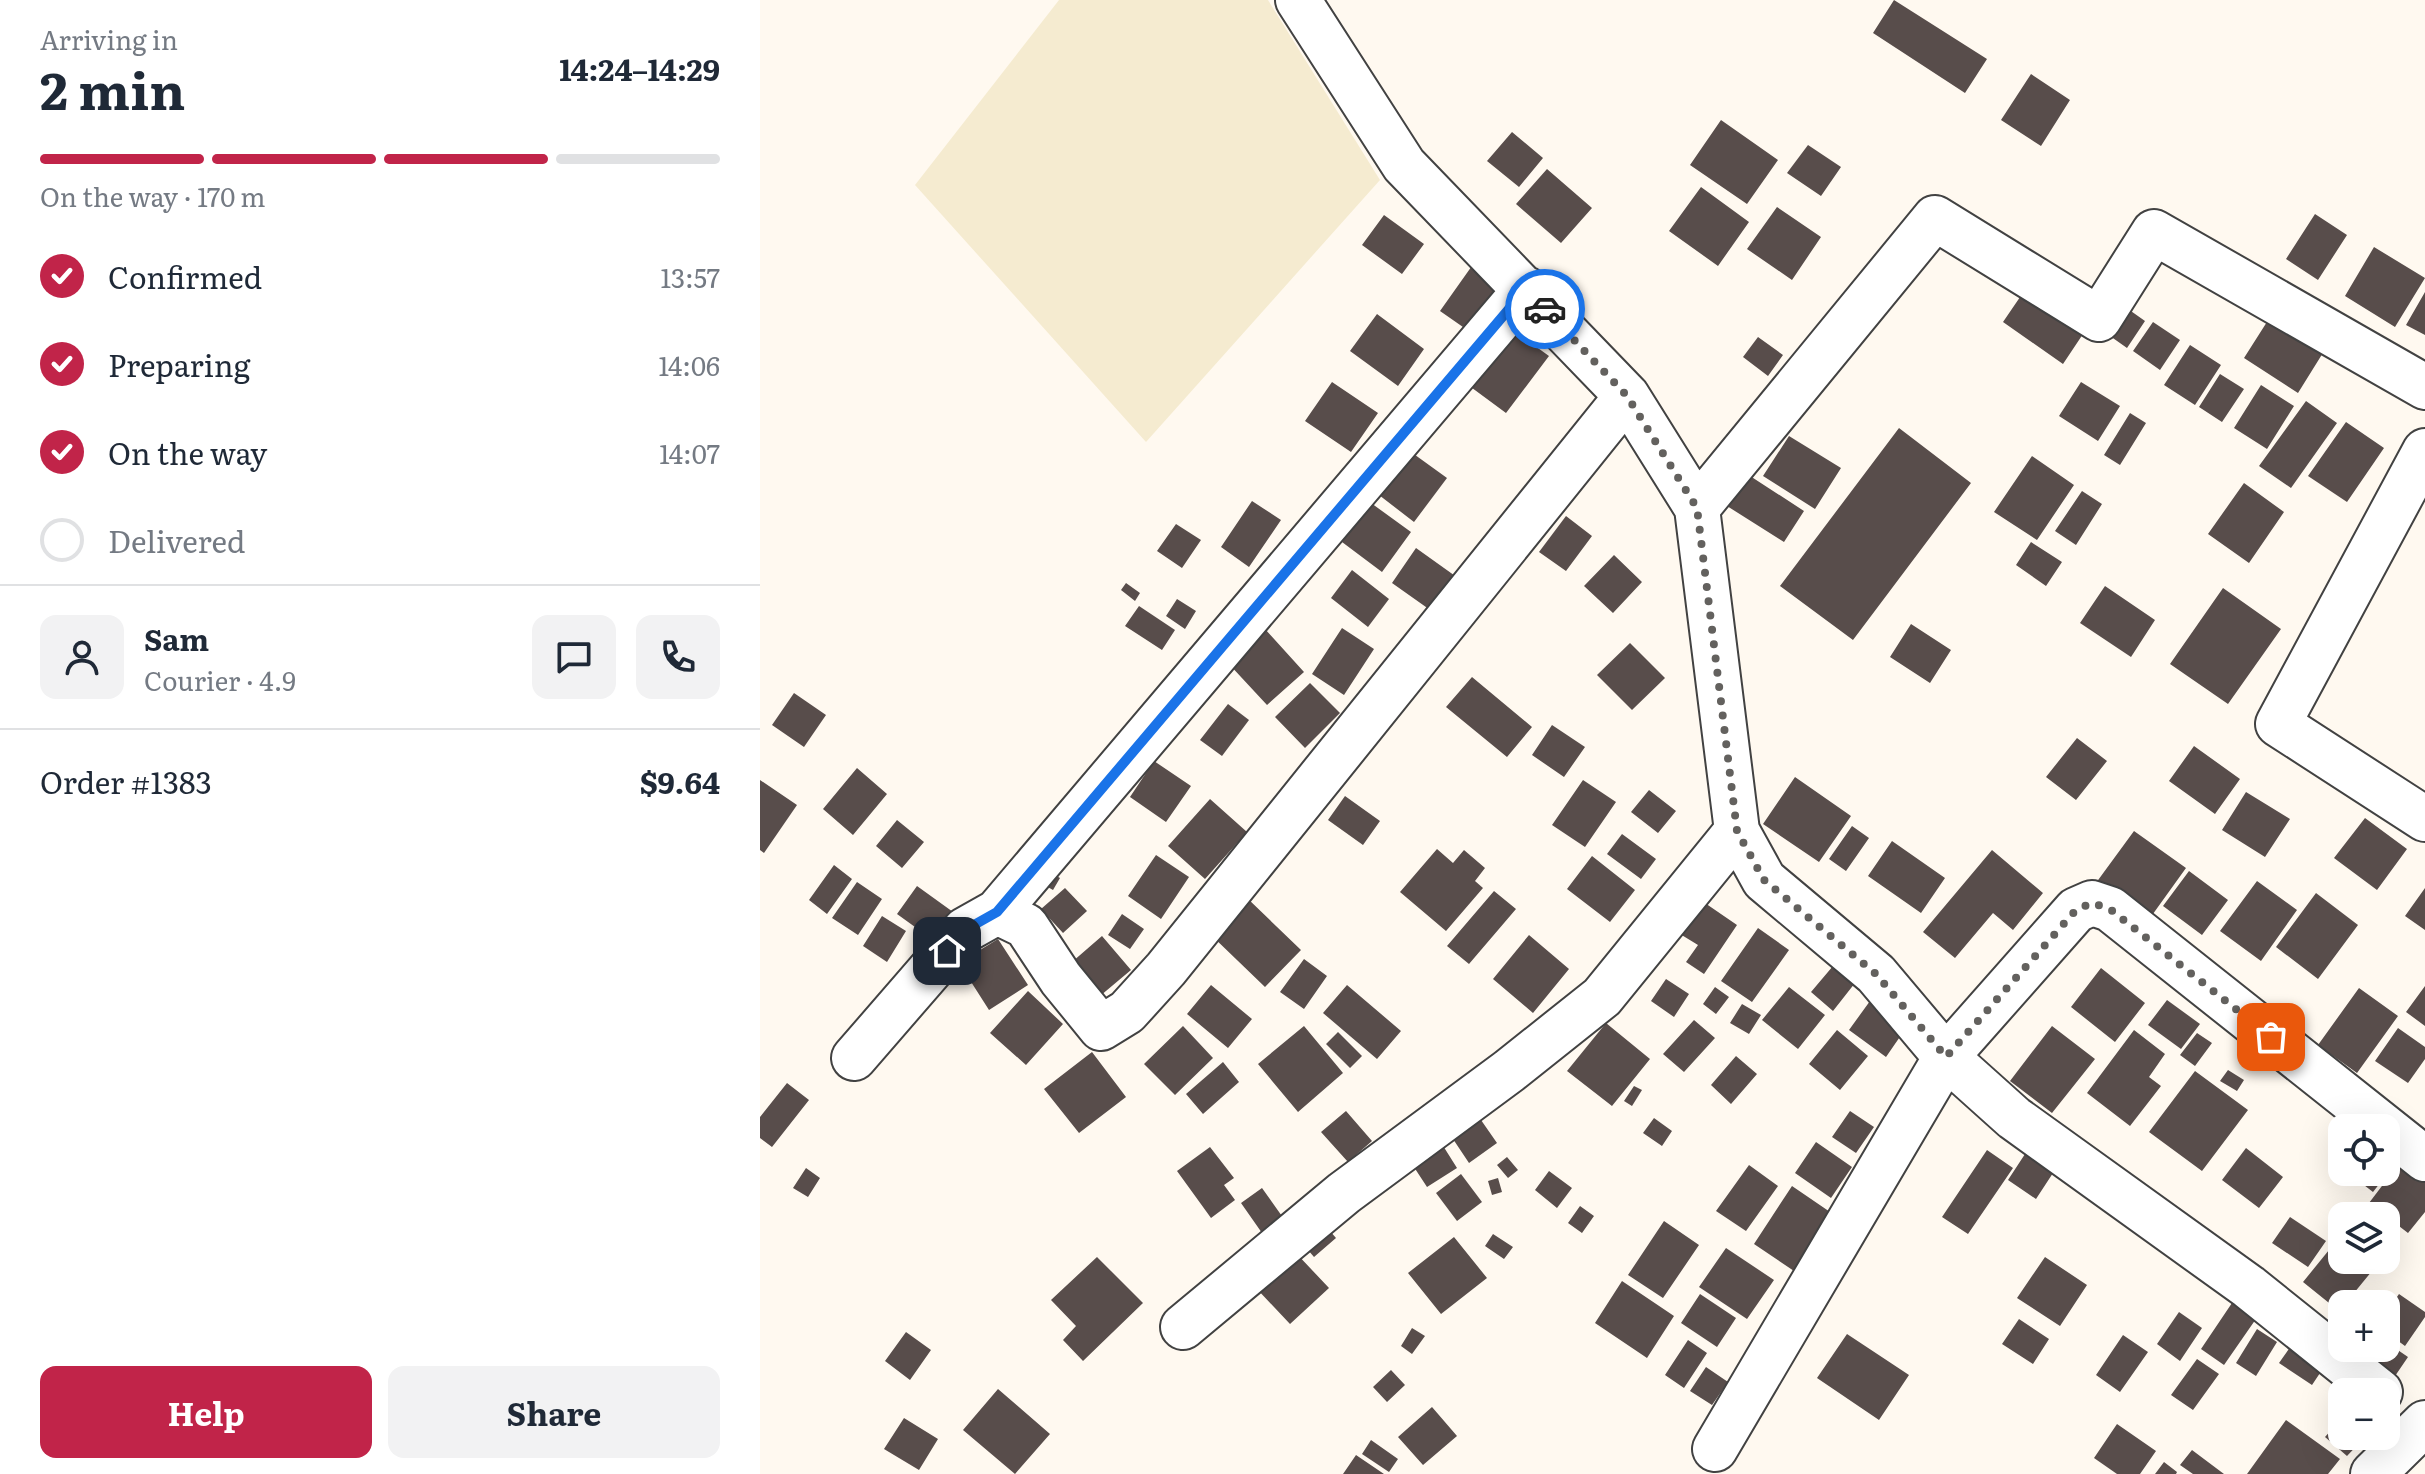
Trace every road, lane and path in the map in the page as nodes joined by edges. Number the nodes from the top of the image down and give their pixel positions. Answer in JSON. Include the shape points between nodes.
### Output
{"nodes":[{"id":1,"x":1298,"y":0,"type":"edge"},
{"id":2,"x":1526,"y":289,"type":"junction"},
{"id":3,"x":2425,"y":387,"type":"edge"},
{"id":4,"x":1627,"y":396,"type":"junction"},
{"id":5,"x":2425,"y":451,"type":"edge"},
{"id":6,"x":1697,"y":508,"type":"junction"},
{"id":7,"x":2425,"y":819,"type":"edge"},
{"id":8,"x":1737,"y":831,"type":"junction"},
{"id":9,"x":997,"y":912,"type":"junction"},
{"id":10,"x":1946,"y":1057,"type":"junction"},
{"id":11,"x":854,"y":1058,"type":"dead end"},
{"id":12,"x":2425,"y":1159,"type":"edge"},
{"id":13,"x":1183,"y":1327,"type":"dead end"},
{"id":14,"x":2363,"y":1378,"type":"edge"},
{"id":15,"x":2400,"y":1407,"type":"edge"},
{"id":16,"x":2423,"y":1424,"type":"edge"},
{"id":17,"x":1715,"y":1449,"type":"dead end"},
{"id":18,"x":2373,"y":1474,"type":"edge"}],
"edges":[{"from":1,"to":2,"type":"street","via":[[1404,165]]},
{"from":2,"to":4,"type":"street"},
{"from":2,"to":9,"type":"street"},
{"from":3,"to":6,"type":"street","via":[[2154,232],[2099,319],[1935,218]]},
{"from":4,"to":6,"type":"street"},
{"from":4,"to":9,"type":"street","via":[[1127,1012],[1101,1028],[1026,926]]},
{"from":5,"to":7,"type":"street","via":[[2278,724]]},
{"from":6,"to":8,"type":"street"},
{"from":8,"to":10,"type":"street","via":[[1764,880],[1876,974]]},
{"from":8,"to":13,"type":"street","via":[[1602,997],[1344,1193]]},
{"from":9,"to":11,"type":"street","via":[[965,930]]},
{"from":10,"to":12,"type":"street","via":[[2076,910],[2092,903],[2110,909]]},
{"from":10,"to":14,"type":"street","via":[[2014,1118],[2249,1287]]},
{"from":10,"to":17,"type":"street"},
{"from":15,"to":16,"type":"street"},
{"from":16,"to":18,"type":"street"}]}
